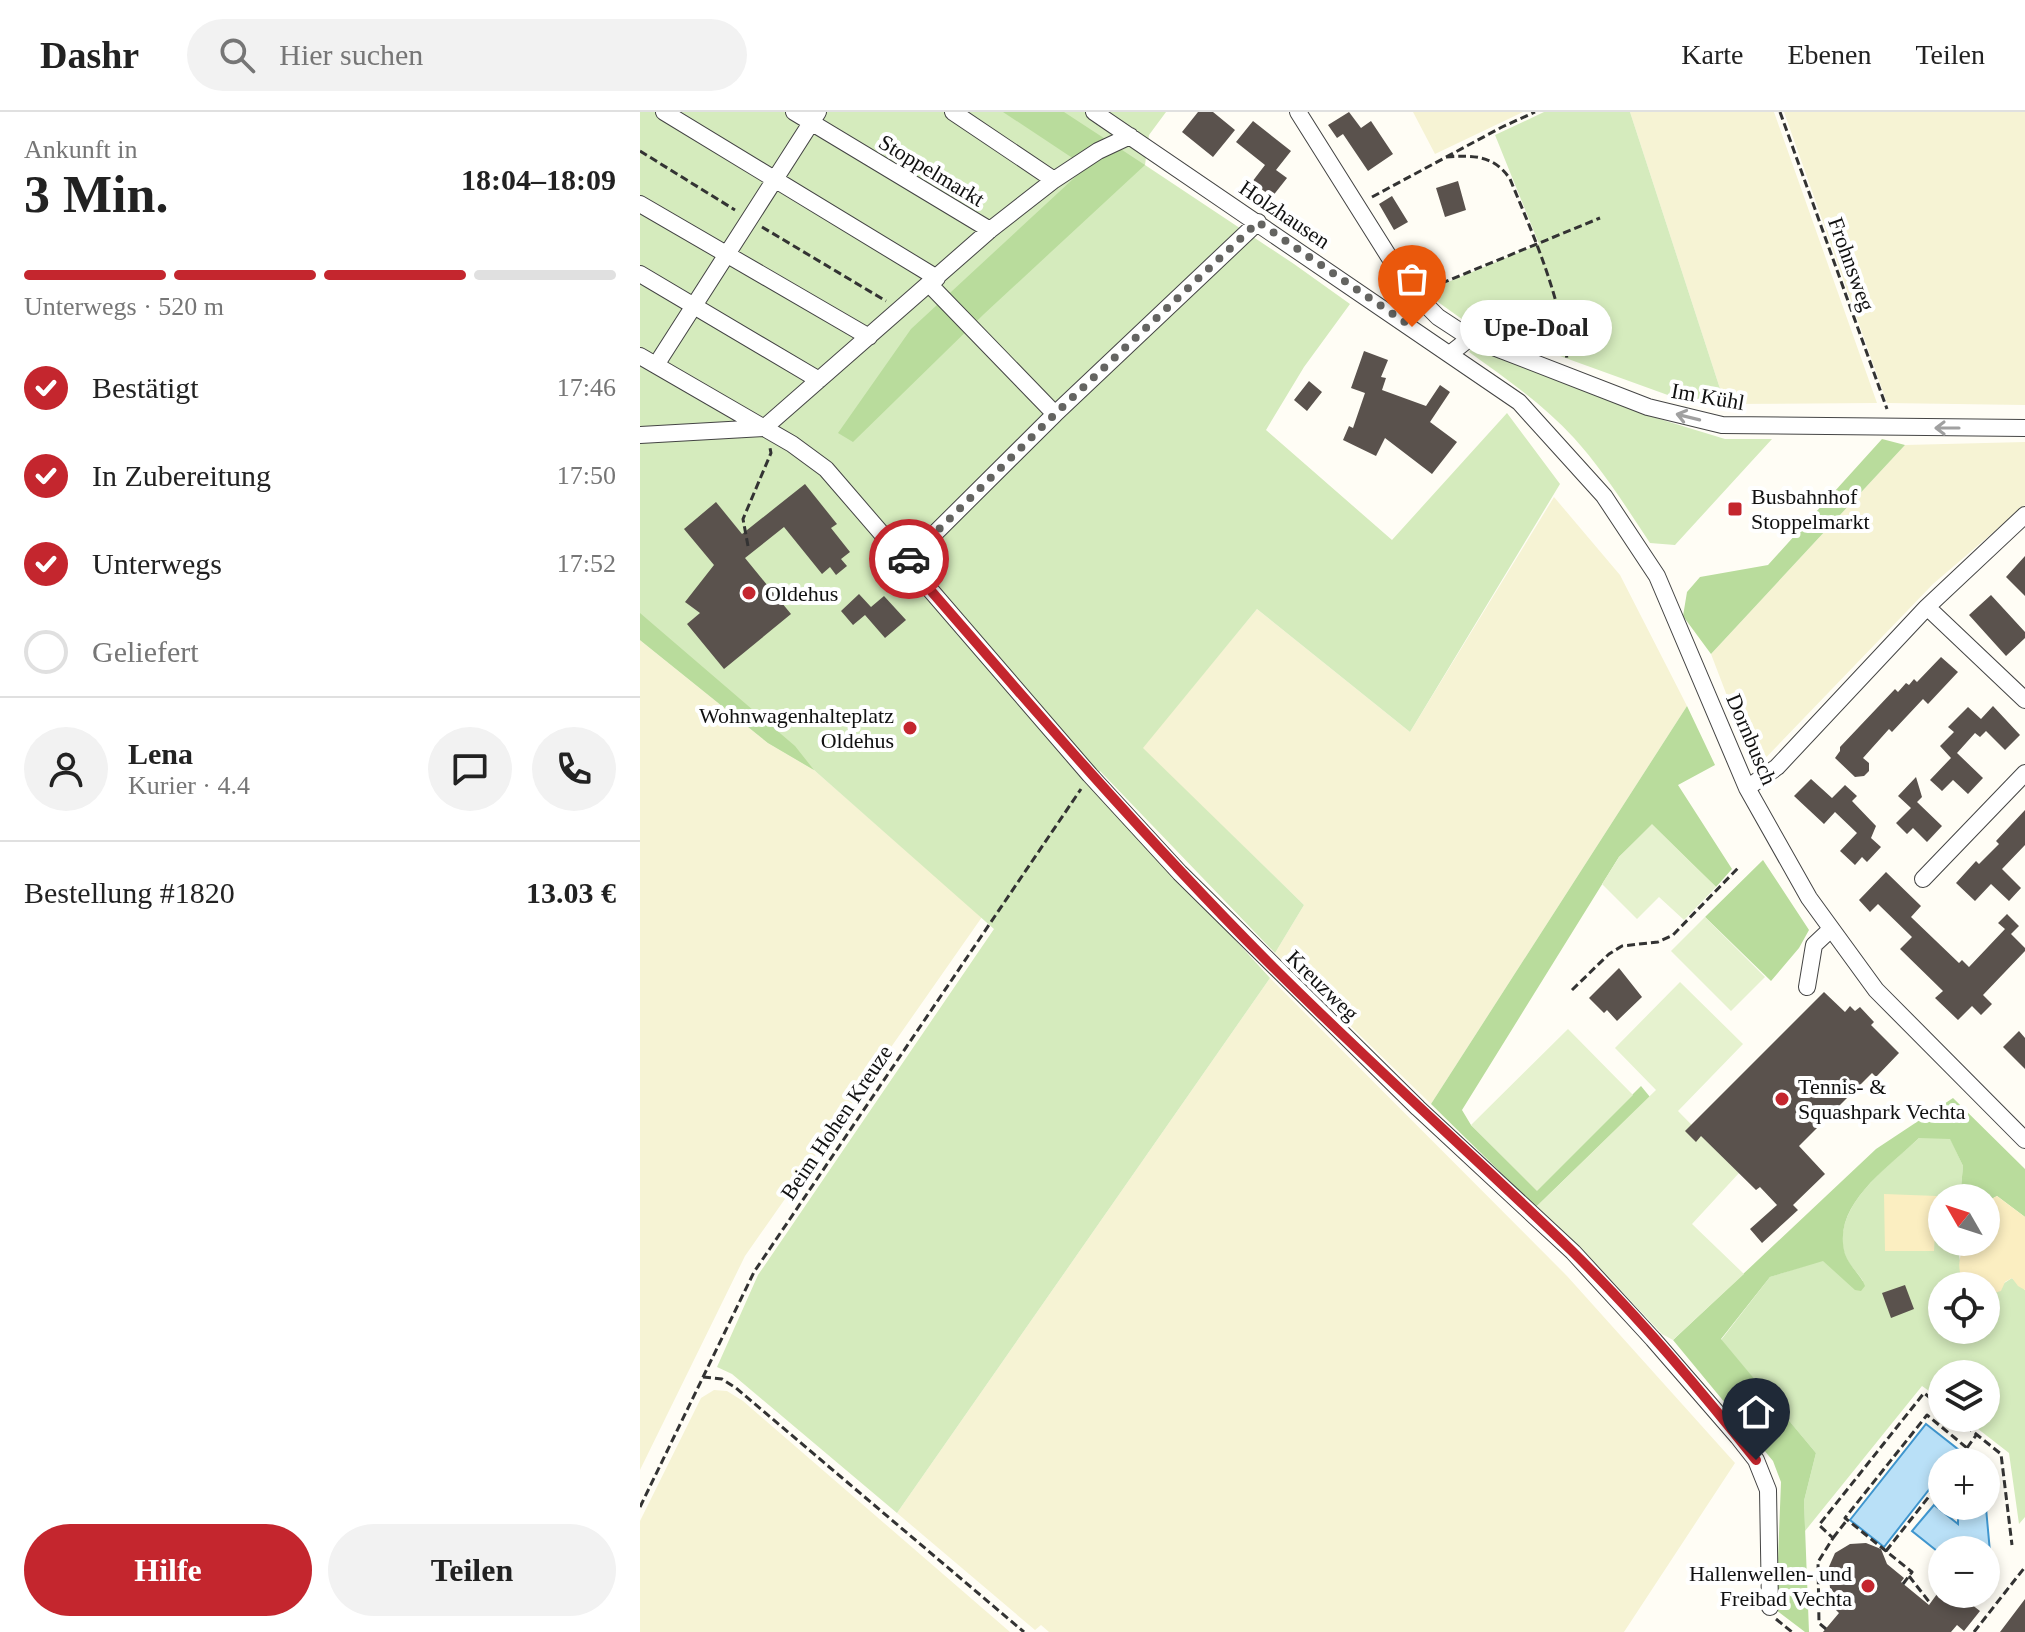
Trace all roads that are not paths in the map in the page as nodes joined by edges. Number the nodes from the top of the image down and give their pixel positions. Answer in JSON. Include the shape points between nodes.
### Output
{"nodes":[{"id":1,"x":664,"y":112,"type":"edge"},
{"id":2,"x":794,"y":112,"type":"edge"},
{"id":3,"x":953,"y":112,"type":"edge"},
{"id":4,"x":1094,"y":112,"type":"edge"},
{"id":5,"x":1298,"y":112,"type":"edge"},
{"id":6,"x":815,"y":117,"type":"edge"},
{"id":7,"x":1130,"y":136,"type":"junction"},
{"id":8,"x":775,"y":180,"type":"junction"},
{"id":9,"x":1054,"y":180,"type":"junction"},
{"id":10,"x":640,"y":204,"type":"edge"},
{"id":11,"x":1258,"y":222,"type":"junction"},
{"id":12,"x":990,"y":230,"type":"junction"},
{"id":13,"x":727,"y":254,"type":"junction"},
{"id":14,"x":640,"y":274,"type":"edge"},
{"id":15,"x":934,"y":282,"type":"junction"},
{"id":16,"x":1411,"y":291,"type":"junction"},
{"id":17,"x":694,"y":306,"type":"junction"},
{"id":18,"x":1392,"y":314,"type":"junction"},
{"id":19,"x":869,"y":337,"type":"junction"},
{"id":20,"x":1470,"y":338,"type":"junction"},
{"id":21,"x":1451,"y":353,"type":"junction"},
{"id":22,"x":640,"y":356,"type":"edge"},
{"id":23,"x":656,"y":365,"type":"junction"},
{"id":24,"x":819,"y":380,"type":"junction"},
{"id":25,"x":1055,"y":414,"type":"junction"},
{"id":26,"x":764,"y":428,"type":"junction"},
{"id":27,"x":2025,"y":428,"type":"edge"},
{"id":28,"x":640,"y":435,"type":"edge"},
{"id":29,"x":2025,"y":515,"type":"edge"},
{"id":30,"x":906,"y":562,"type":"junction"},
{"id":31,"x":1927,"y":607,"type":"junction"},
{"id":32,"x":2025,"y":700,"type":"edge"},
{"id":33,"x":2025,"y":773,"type":"edge"},
{"id":34,"x":1747,"y":788,"type":"junction"},
{"id":35,"x":1923,"y":879,"type":"dead end"},
{"id":36,"x":1831,"y":929,"type":"junction"},
{"id":37,"x":1807,"y":987,"type":"dead end"},
{"id":38,"x":2025,"y":1140,"type":"edge"},
{"id":39,"x":1770,"y":1607,"type":"dead end"}],
"edges":[{"from":1,"to":8,"type":"street"},
{"from":2,"to":6,"type":"street","name":"Stoppelmarkt"},
{"from":3,"to":9,"type":"street"},
{"from":4,"to":7,"type":"street","name":"Holzhausen"},
{"from":5,"to":16,"type":"street","name":"Im Kühl"},
{"from":6,"to":8,"type":"street"},
{"from":6,"to":12,"type":"street","name":"Stoppelmarkt"},
{"from":7,"to":9,"type":"street","name":"Stoppelmarkt"},
{"from":7,"to":11,"type":"street","name":"Holzhausen"},
{"from":8,"to":13,"type":"street"},
{"from":8,"to":15,"type":"street"},
{"from":9,"to":12,"type":"street","name":"Stoppelmarkt"},
{"from":10,"to":13,"type":"street"},
{"from":11,"to":18,"type":"street","name":"Holzhausen"},
{"from":11,"to":25,"type":"street"},
{"from":12,"to":15,"type":"street","name":"Stoppelmarkt"},
{"from":13,"to":17,"type":"street"},
{"from":13,"to":19,"type":"street"},
{"from":14,"to":17,"type":"street"},
{"from":15,"to":19,"type":"street","name":"Stoppelmarkt"},
{"from":15,"to":25,"type":"street"},
{"from":16,"to":18,"type":"street"},
{"from":16,"to":20,"type":"street","name":"Im Kühl"},
{"from":17,"to":23,"type":"street"},
{"from":17,"to":24,"type":"street"},
{"from":18,"to":21,"type":"street","name":"Holzhausen"},
{"from":19,"to":24,"type":"street","name":"Stoppelmarkt"},
{"from":20,"to":21,"type":"street"},
{"from":27,"to":20,"type":"street","name":"Im Kühl","one_way":true,"via":[[1722,425],[1648,407]]},
{"from":21,"to":34,"type":"street","name":"Dornbusch","via":[[1519,402],[1612,507],[1657,576]]},
{"from":22,"to":23,"type":"street"},
{"from":23,"to":26,"type":"street"},
{"from":24,"to":26,"type":"street","name":"Stoppelmarkt"},
{"from":25,"to":30,"type":"street"},
{"from":26,"to":28,"type":"street"},
{"from":26,"to":30,"type":"street","name":"Kreuzweg","via":[[826,469]]},
{"from":29,"to":31,"type":"street"},
{"from":30,"to":39,"type":"street","name":"Kreuzweg","via":[[1180,873],[1573,1252],[1738,1437],[1756,1460],[1768,1490]]},
{"from":31,"to":32,"type":"street"},
{"from":31,"to":34,"type":"street","via":[[1777,767]]},
{"from":33,"to":35,"type":"street"},
{"from":34,"to":36,"type":"street","name":"Dornbusch"},
{"from":36,"to":37,"type":"street","via":[[1814,945]]},
{"from":36,"to":38,"type":"street","name":"Dornbusch","via":[[1876,990]]}]}
